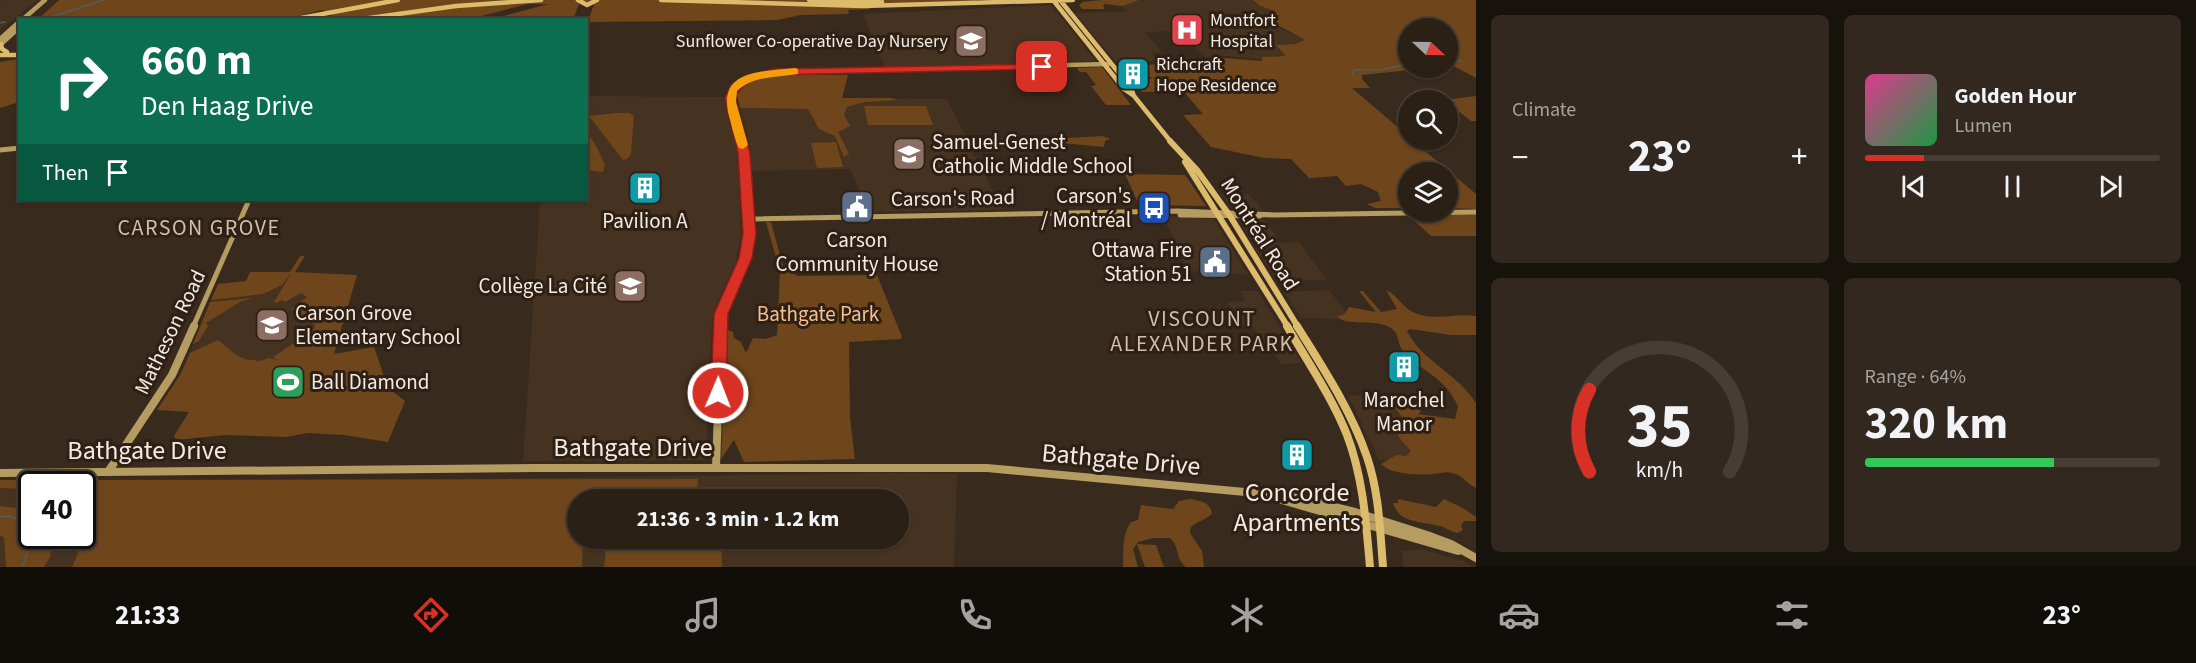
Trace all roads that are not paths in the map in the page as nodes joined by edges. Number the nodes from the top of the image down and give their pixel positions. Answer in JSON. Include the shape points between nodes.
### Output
{"nodes":[{"id":1,"x":45,"y":0,"type":"edge"},
{"id":2,"x":51,"y":0,"type":"edge"},
{"id":3,"x":398,"y":0,"type":"edge"},
{"id":4,"x":541,"y":0,"type":"edge"},
{"id":5,"x":578,"y":0,"type":"edge"},
{"id":6,"x":597,"y":0,"type":"edge"},
{"id":7,"x":661,"y":0,"type":"edge"},
{"id":8,"x":809,"y":0,"type":"edge"},
{"id":9,"x":987,"y":0,"type":"edge"},
{"id":10,"x":1053,"y":0,"type":"edge"},
{"id":11,"x":1060,"y":0,"type":"edge"},
{"id":12,"x":1074,"y":0,"type":"edge"},
{"id":13,"x":1031,"y":2,"type":"junction"},
{"id":14,"x":862,"y":4,"type":"junction"},
{"id":15,"x":1066,"y":12,"type":"junction"},
{"id":16,"x":24,"y":18,"type":"edge"},
{"id":17,"x":31,"y":18,"type":"edge"},
{"id":18,"x":301,"y":18,"type":"edge"},
{"id":19,"x":369,"y":18,"type":"edge"},
{"id":20,"x":18,"y":24,"type":"edge"},
{"id":21,"x":18,"y":29,"type":"edge"},
{"id":22,"x":0,"y":39,"type":"edge"},
{"id":23,"x":0,"y":44,"type":"edge"},
{"id":24,"x":6,"y":51,"type":"junction"},
{"id":25,"x":18,"y":53,"type":"edge"},
{"id":26,"x":18,"y":53,"type":"edge"},
{"id":27,"x":0,"y":54,"type":"edge"},
{"id":28,"x":1104,"y":64,"type":"junction"},
{"id":29,"x":1112,"y":64,"type":"junction"},
{"id":30,"x":1134,"y":96,"type":"junction"},
{"id":31,"x":18,"y":148,"type":"edge"},
{"id":32,"x":0,"y":150,"type":"edge"},
{"id":33,"x":249,"y":201,"type":"edge"},
{"id":34,"x":1476,"y":212,"type":"edge"},
{"id":35,"x":1223,"y":214,"type":"junction"},
{"id":36,"x":749,"y":219,"type":"junction"},
{"id":37,"x":1342,"y":425,"type":"junction"},
{"id":38,"x":1356,"y":427,"type":"junction"},
{"id":39,"x":716,"y":467,"type":"junction"},
{"id":40,"x":108,"y":472,"type":"junction"},
{"id":41,"x":0,"y":473,"type":"edge"},
{"id":42,"x":1366,"y":519,"type":"junction"},
{"id":43,"x":1381,"y":523,"type":"junction"},
{"id":44,"x":1473,"y":556,"type":"edge"},
{"id":45,"x":1370,"y":567,"type":"edge"},
{"id":46,"x":1383,"y":567,"type":"edge"}],
"edges":[{"from":1,"to":16,"type":"street"},
{"from":2,"to":17,"type":"street"},
{"from":3,"to":18,"type":"main road"},
{"from":4,"to":19,"type":"main road"},
{"from":5,"to":6,"type":"main road","via":[[587,5]]},
{"from":7,"to":14,"type":"main road"},
{"from":8,"to":14,"type":"main road"},
{"from":9,"to":14,"type":"main road"},
{"from":10,"to":11,"type":"main road"},
{"from":10,"to":13,"type":"main road"},
{"from":10,"to":15,"type":"main road","name":"Montréal Road"},
{"from":11,"to":12,"type":"main road"},
{"from":11,"to":15,"type":"main road","name":"Montréal Road"},
{"from":12,"to":15,"type":"main road","via":[[1068,3]]},
{"from":13,"to":14,"type":"main road"},
{"from":13,"to":15,"type":"main road","via":[[1052,4]]},
{"from":15,"to":28,"type":"main road","name":"Montréal Road"},
{"from":15,"to":29,"type":"main road","name":"Montréal Road"},
{"from":20,"to":22,"type":"street"},
{"from":21,"to":23,"type":"street"},
{"from":23,"to":24,"type":"main road"},
{"from":24,"to":25,"type":"main road"},
{"from":24,"to":27,"type":"main road"},
{"from":26,"to":27,"type":"main road"},
{"from":28,"to":29,"type":"street"},
{"from":28,"to":30,"type":"main road","name":"Montréal Road"},
{"from":28,"to":36,"type":"street","via":[[784,72],[746,79],[730,95],[744,153]]},
{"from":29,"to":30,"type":"main road","name":"Montréal Road"},
{"from":30,"to":35,"type":"main road","name":"Montréal Road","via":[[1197,170]]},
{"from":31,"to":32,"type":"street"},
{"from":33,"to":40,"type":"street","name":"Matheson Road","via":[[172,375]]},
{"from":34,"to":35,"type":"street","name":"Carson's Road"},
{"from":35,"to":36,"type":"street","name":"Carson's Road"},
{"from":35,"to":37,"type":"main road","name":"Montréal Road"},
{"from":35,"to":38,"type":"main road","name":"Montréal Road","via":[[1331,381]]},
{"from":36,"to":39,"type":"street","via":[[746,258],[721,314]]},
{"from":37,"to":38,"type":"main road"},
{"from":37,"to":42,"type":"main road","name":"Montréal Road","via":[[1355,460]]},
{"from":38,"to":43,"type":"main road","name":"Montréal Road","via":[[1369,464]]},
{"from":39,"to":40,"type":"street","name":"Bathgate Drive"},
{"from":39,"to":42,"type":"street","name":"Bathgate Drive","via":[[987,468],[1266,494]]},
{"from":40,"to":41,"type":"street","name":"Bathgate Drive"},
{"from":42,"to":43,"type":"street","name":"Bathgate Drive"},
{"from":42,"to":45,"type":"main road","name":"Montréal Road"},
{"from":43,"to":44,"type":"street","name":"Bathgate Drive"},
{"from":43,"to":46,"type":"main road","name":"Montréal Road"}]}
